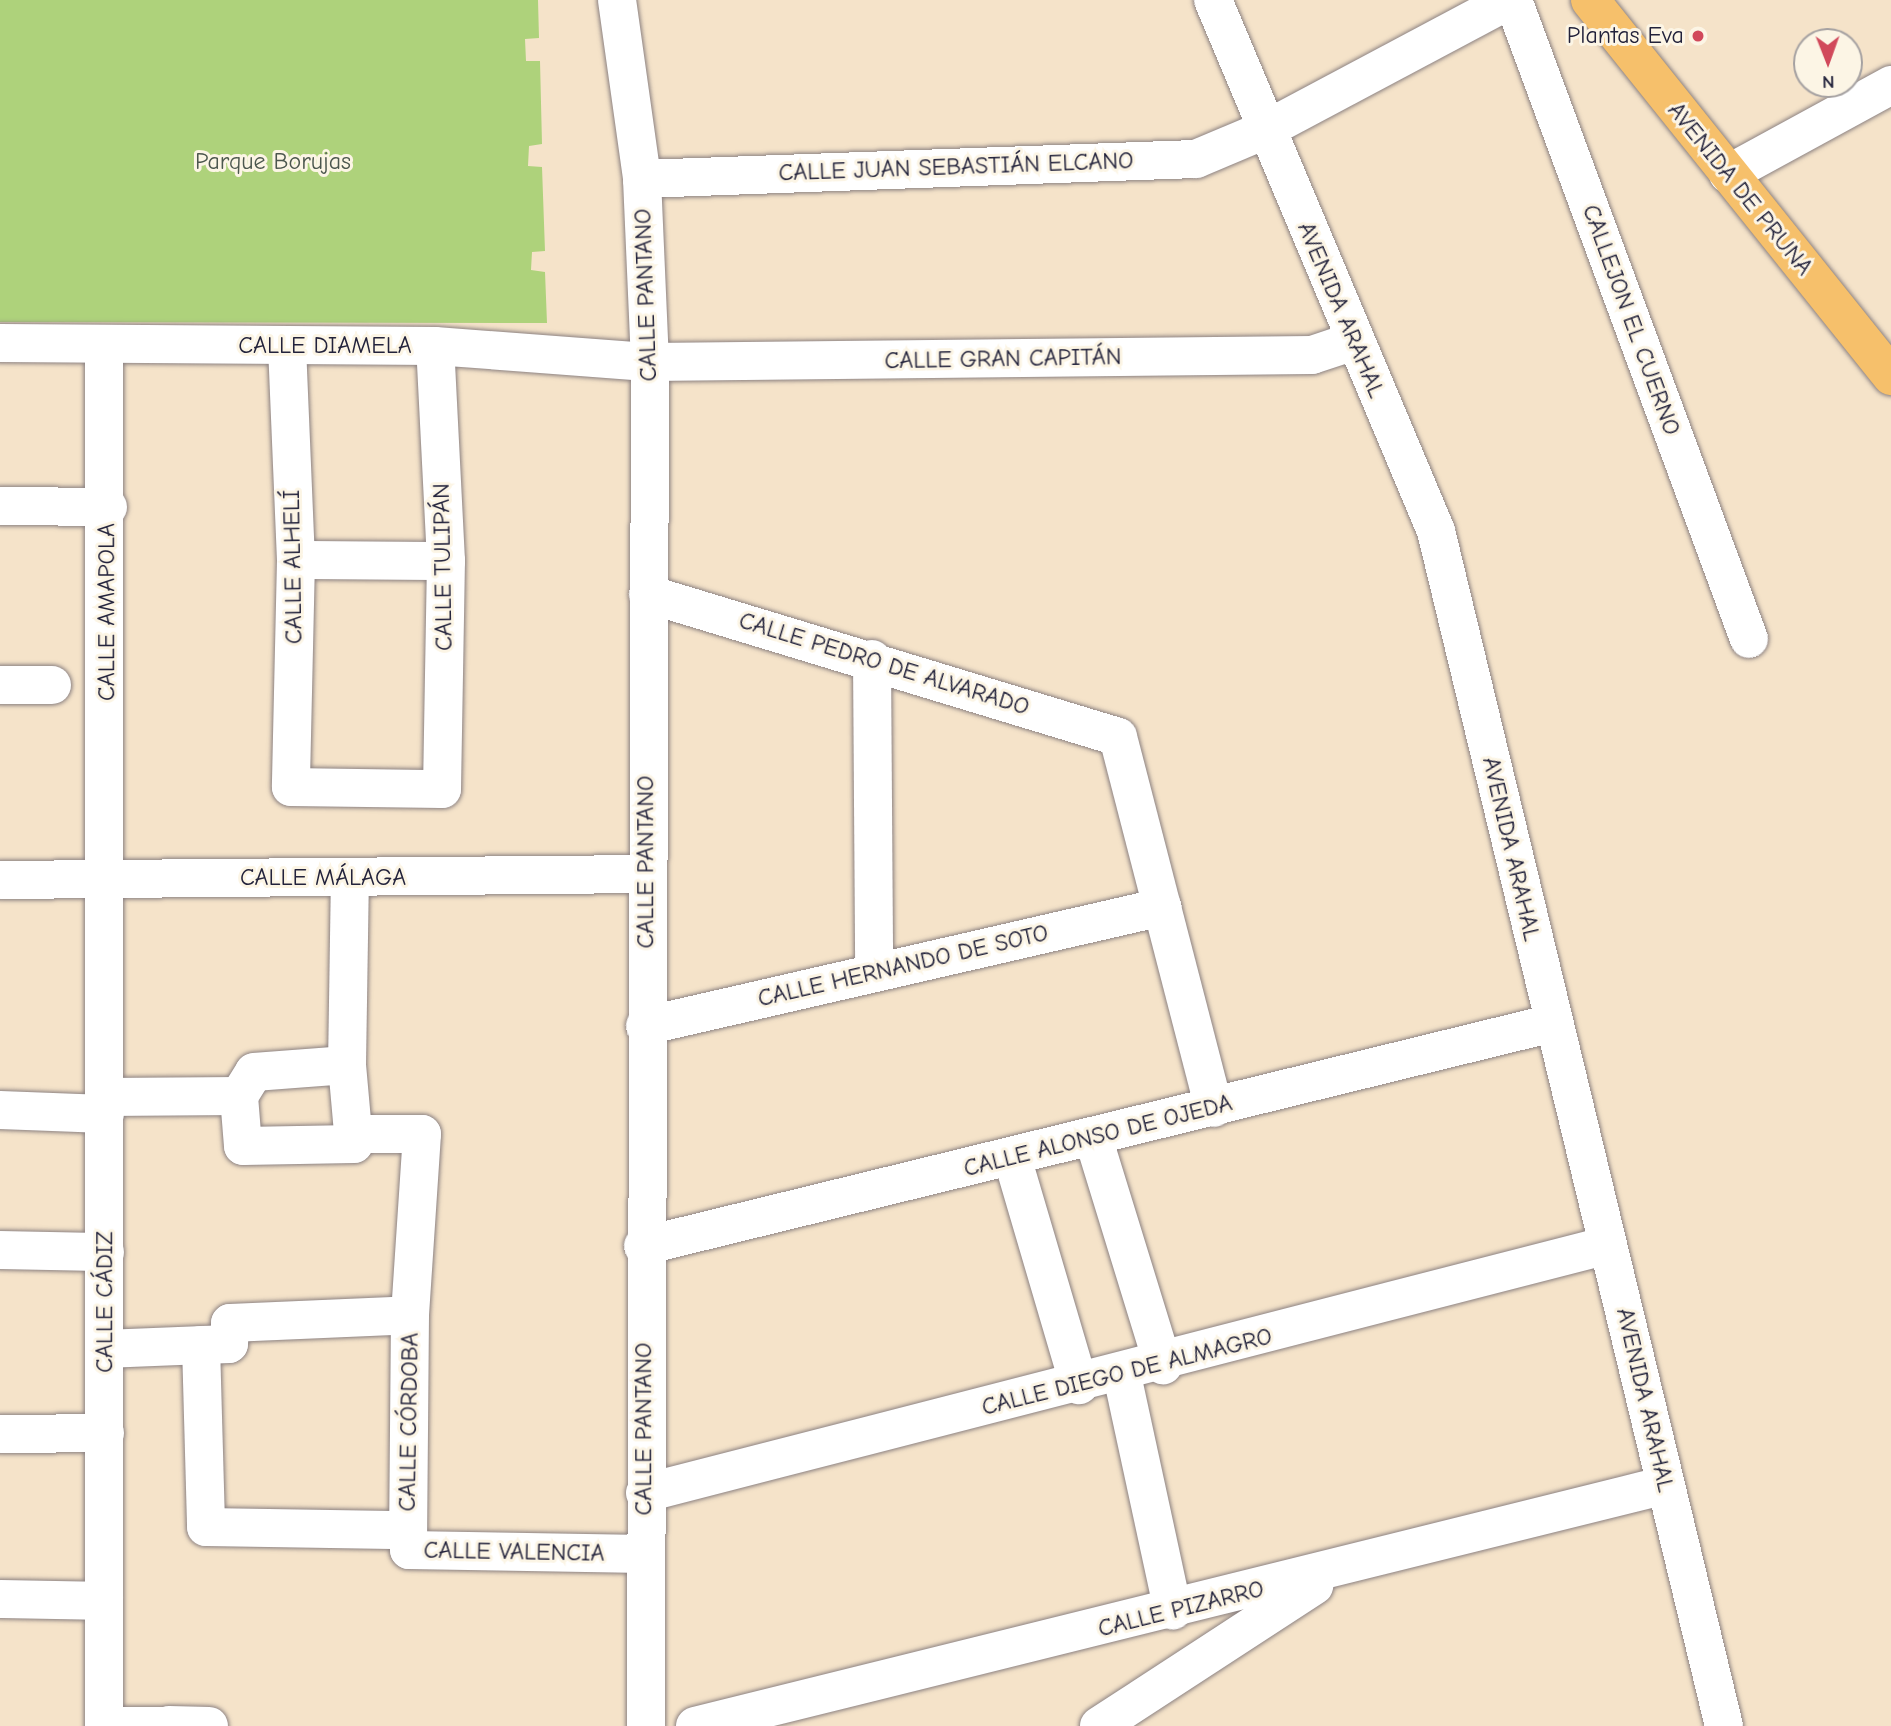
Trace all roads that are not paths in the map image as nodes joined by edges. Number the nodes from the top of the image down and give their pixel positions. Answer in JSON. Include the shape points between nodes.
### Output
{"nodes":[{"id":1,"x":617,"y":0,"type":"edge"},
{"id":2,"x":1213,"y":0,"type":"edge"},
{"id":3,"x":1511,"y":0,"type":"edge"},
{"id":4,"x":1590,"y":0,"type":"edge"},
{"id":5,"x":1891,"y":85,"type":"edge"},
{"id":6,"x":1265,"y":130,"type":"junction"},
{"id":7,"x":1728,"y":174,"type":"junction"},
{"id":8,"x":642,"y":178,"type":"junction"},
{"id":9,"x":1354,"y":341,"type":"junction"},
{"id":10,"x":0,"y":343,"type":"edge"},
{"id":11,"x":104,"y":344,"type":"junction"},
{"id":12,"x":287,"y":346,"type":"junction"},
{"id":13,"x":435,"y":346,"type":"junction"},
{"id":14,"x":650,"y":362,"type":"junction"},
{"id":15,"x":1891,"y":376,"type":"edge"},
{"id":16,"x":0,"y":506,"type":"edge"},
{"id":17,"x":108,"y":507,"type":"junction"},
{"id":18,"x":296,"y":560,"type":"junction"},
{"id":19,"x":446,"y":561,"type":"junction"},
{"id":20,"x":648,"y":594,"type":"junction"},
{"id":21,"x":1749,"y":639,"type":"dead end"},
{"id":22,"x":872,"y":659,"type":"junction"},
{"id":23,"x":0,"y":685,"type":"edge"},
{"id":24,"x":52,"y":685,"type":"dead end"},
{"id":25,"x":442,"y":789,"type":"joint"},
{"id":26,"x":646,"y":874,"type":"junction"},
{"id":27,"x":350,"y":878,"type":"junction"},
{"id":28,"x":0,"y":880,"type":"edge"},
{"id":29,"x":105,"y":880,"type":"junction"},
{"id":30,"x":1162,"y":907,"type":"junction"},
{"id":31,"x":874,"y":973,"type":"junction"},
{"id":32,"x":1553,"y":1023,"type":"junction"},
{"id":33,"x":645,"y":1026,"type":"junction"},
{"id":34,"x":347,"y":1065,"type":"junction"},
{"id":35,"x":239,"y":1096,"type":"junction"},
{"id":36,"x":106,"y":1106,"type":"junction"},
{"id":37,"x":1214,"y":1108,"type":"junction"},
{"id":38,"x":0,"y":1111,"type":"edge"},
{"id":39,"x":353,"y":1134,"type":"junction"},
{"id":40,"x":1093,"y":1138,"type":"junction"},
{"id":41,"x":1012,"y":1157,"type":"junction"},
{"id":42,"x":1608,"y":1245,"type":"junction"},
{"id":43,"x":643,"y":1246,"type":"junction"},
{"id":44,"x":0,"y":1250,"type":"edge"},
{"id":45,"x":105,"y":1252,"type":"junction"},
{"id":46,"x":410,"y":1315,"type":"junction"},
{"id":47,"x":201,"y":1345,"type":"junction"},
{"id":48,"x":104,"y":1349,"type":"junction"},
{"id":49,"x":1163,"y":1364,"type":"junction"},
{"id":50,"x":1122,"y":1375,"type":"junction"},
{"id":51,"x":1079,"y":1385,"type":"junction"},
{"id":52,"x":104,"y":1433,"type":"junction"},
{"id":53,"x":0,"y":1434,"type":"edge"},
{"id":54,"x":1666,"y":1485,"type":"junction"},
{"id":55,"x":645,"y":1493,"type":"junction"},
{"id":56,"x":408,"y":1530,"type":"junction"},
{"id":57,"x":645,"y":1554,"type":"junction"},
{"id":58,"x":1338,"y":1570,"type":"junction"},
{"id":59,"x":0,"y":1599,"type":"edge"},
{"id":60,"x":104,"y":1601,"type":"junction"},
{"id":61,"x":1173,"y":1611,"type":"junction"},
{"id":62,"x":169,"y":1725,"type":"edge"},
{"id":63,"x":104,"y":1726,"type":"edge"},
{"id":64,"x":209,"y":1726,"type":"edge"},
{"id":65,"x":646,"y":1726,"type":"edge"},
{"id":66,"x":695,"y":1726,"type":"edge"},
{"id":67,"x":1099,"y":1726,"type":"edge"},
{"id":68,"x":1724,"y":1726,"type":"edge"}],
"edges":[{"from":1,"to":8,"type":"street","name":"CALLE PANTANO"},
{"from":2,"to":6,"type":"street","name":"AVENIDA ARAHAL"},
{"from":3,"to":6,"type":"street","name":"CALLE JUAN SEBASTIÁN ELCANO"},
{"from":3,"to":21,"type":"street","name":"CALLEJON EL CUERNO"},
{"from":4,"to":7,"type":"main road","name":"AVENIDA DE PRUNA"},
{"from":5,"to":7,"type":"street"},
{"from":6,"to":8,"type":"street","name":"CALLE JUAN SEBASTIÁN ELCANO","via":[[1196,159]]},
{"from":6,"to":9,"type":"street","name":"AVENIDA ARAHAL"},
{"from":7,"to":15,"type":"main road","name":"AVENIDA DE PRUNA"},
{"from":8,"to":14,"type":"street","name":"CALLE PANTANO"},
{"from":9,"to":14,"type":"street","name":"CALLE GRAN CAPITÁN","via":[[1312,355]]},
{"from":9,"to":32,"type":"street","name":"AVENIDA ARAHAL","via":[[1436,531]]},
{"from":10,"to":11,"type":"street","name":"CALLE DIAMELA"},
{"from":11,"to":12,"type":"street","name":"CALLE DIAMELA"},
{"from":11,"to":17,"type":"street","name":"CALLE AMAPOLA"},
{"from":12,"to":13,"type":"street","name":"CALLE DIAMELA"},
{"from":12,"to":18,"type":"street","name":"CALLE ALHELÍ"},
{"from":13,"to":14,"type":"street","name":"CALLE DIAMELA"},
{"from":13,"to":19,"type":"street","name":"CALLE TULIPÁN"},
{"from":14,"to":20,"type":"street","name":"CALLE PANTANO"},
{"from":16,"to":17,"type":"street"},
{"from":17,"to":29,"type":"street","name":"CALLE AMAPOLA"},
{"from":18,"to":19,"type":"street"},
{"from":18,"to":25,"type":"street","name":"CALLE ALHELÍ","via":[[291,787]]},
{"from":19,"to":25,"type":"street","name":"CALLE TULIPÁN"},
{"from":20,"to":22,"type":"street","name":"CALLE PEDRO DE ALVARADO"},
{"from":20,"to":26,"type":"street","name":"CALLE PANTANO"},
{"from":22,"to":30,"type":"street","name":"CALLE PEDRO DE ALVARADO","via":[[1118,737]]},
{"from":22,"to":31,"type":"street"},
{"from":23,"to":24,"type":"street"},
{"from":26,"to":27,"type":"street","name":"CALLE MÁLAGA"},
{"from":26,"to":33,"type":"street","name":"CALLE PANTANO"},
{"from":27,"to":29,"type":"street","name":"CALLE MÁLAGA"},
{"from":27,"to":34,"type":"street"},
{"from":28,"to":29,"type":"street","name":"CALLE MÁLAGA"},
{"from":29,"to":36,"type":"street","name":"CALLE CÁDIZ"},
{"from":30,"to":31,"type":"street","name":"CALLE HERNANDO DE SOTO"},
{"from":30,"to":37,"type":"street"},
{"from":31,"to":33,"type":"street","name":"CALLE HERNANDO DE SOTO"},
{"from":32,"to":37,"type":"street","name":"CALLE ALONSO DE OJEDA"},
{"from":32,"to":42,"type":"street","name":"AVENIDA ARAHAL"},
{"from":33,"to":43,"type":"street","name":"CALLE PANTANO"},
{"from":34,"to":35,"type":"street","via":[[254,1072]]},
{"from":34,"to":39,"type":"street"},
{"from":35,"to":36,"type":"street"},
{"from":35,"to":39,"type":"street","via":[[243,1146],[354,1144]]},
{"from":36,"to":38,"type":"street"},
{"from":36,"to":45,"type":"street","name":"CALLE CÁDIZ"},
{"from":37,"to":40,"type":"street","name":"CALLE ALONSO DE OJEDA"},
{"from":39,"to":46,"type":"street","name":"CALLE CÓRDOBA","via":[[422,1134]]},
{"from":40,"to":41,"type":"street","name":"CALLE ALONSO DE OJEDA"},
{"from":40,"to":49,"type":"street"},
{"from":41,"to":43,"type":"street","name":"CALLE ALONSO DE OJEDA"},
{"from":41,"to":51,"type":"street"},
{"from":42,"to":49,"type":"street","name":"CALLE DIEGO DE ALMAGRO"},
{"from":42,"to":54,"type":"street","name":"AVENIDA ARAHAL"},
{"from":43,"to":55,"type":"street","name":"CALLE PANTANO"},
{"from":44,"to":45,"type":"street"},
{"from":45,"to":48,"type":"street","name":"CALLE CÁDIZ"},
{"from":46,"to":47,"type":"street","via":[[230,1323],[229,1344]]},
{"from":46,"to":56,"type":"street","name":"CALLE CÓRDOBA"},
{"from":47,"to":48,"type":"street"},
{"from":47,"to":56,"type":"street","name":"CALLE VALENCIA","via":[[206,1527]]},
{"from":48,"to":52,"type":"street","name":"CALLE CÁDIZ"},
{"from":49,"to":50,"type":"street","name":"CALLE DIEGO DE ALMAGRO"},
{"from":50,"to":51,"type":"street","name":"CALLE DIEGO DE ALMAGRO"},
{"from":50,"to":61,"type":"street"},
{"from":51,"to":55,"type":"street","name":"CALLE DIEGO DE ALMAGRO"},
{"from":52,"to":53,"type":"street"},
{"from":52,"to":60,"type":"street","name":"CALLE CÁDIZ"},
{"from":54,"to":58,"type":"street","name":"CALLE PIZARRO"},
{"from":54,"to":68,"type":"street","name":"AVENIDA ARAHAL"},
{"from":55,"to":57,"type":"street","name":"CALLE PANTANO"},
{"from":56,"to":57,"type":"street","name":"CALLE VALENCIA","via":[[409,1550]]},
{"from":57,"to":65,"type":"street","name":"CALLE PANTANO"},
{"from":58,"to":61,"type":"street","name":"CALLE PIZARRO"},
{"from":58,"to":67,"type":"street"},
{"from":59,"to":60,"type":"street"},
{"from":60,"to":63,"type":"street","name":"CALLE CÁDIZ"},
{"from":61,"to":66,"type":"street","name":"CALLE PIZARRO"},
{"from":62,"to":63,"type":"street"},
{"from":62,"to":64,"type":"street"}]}
